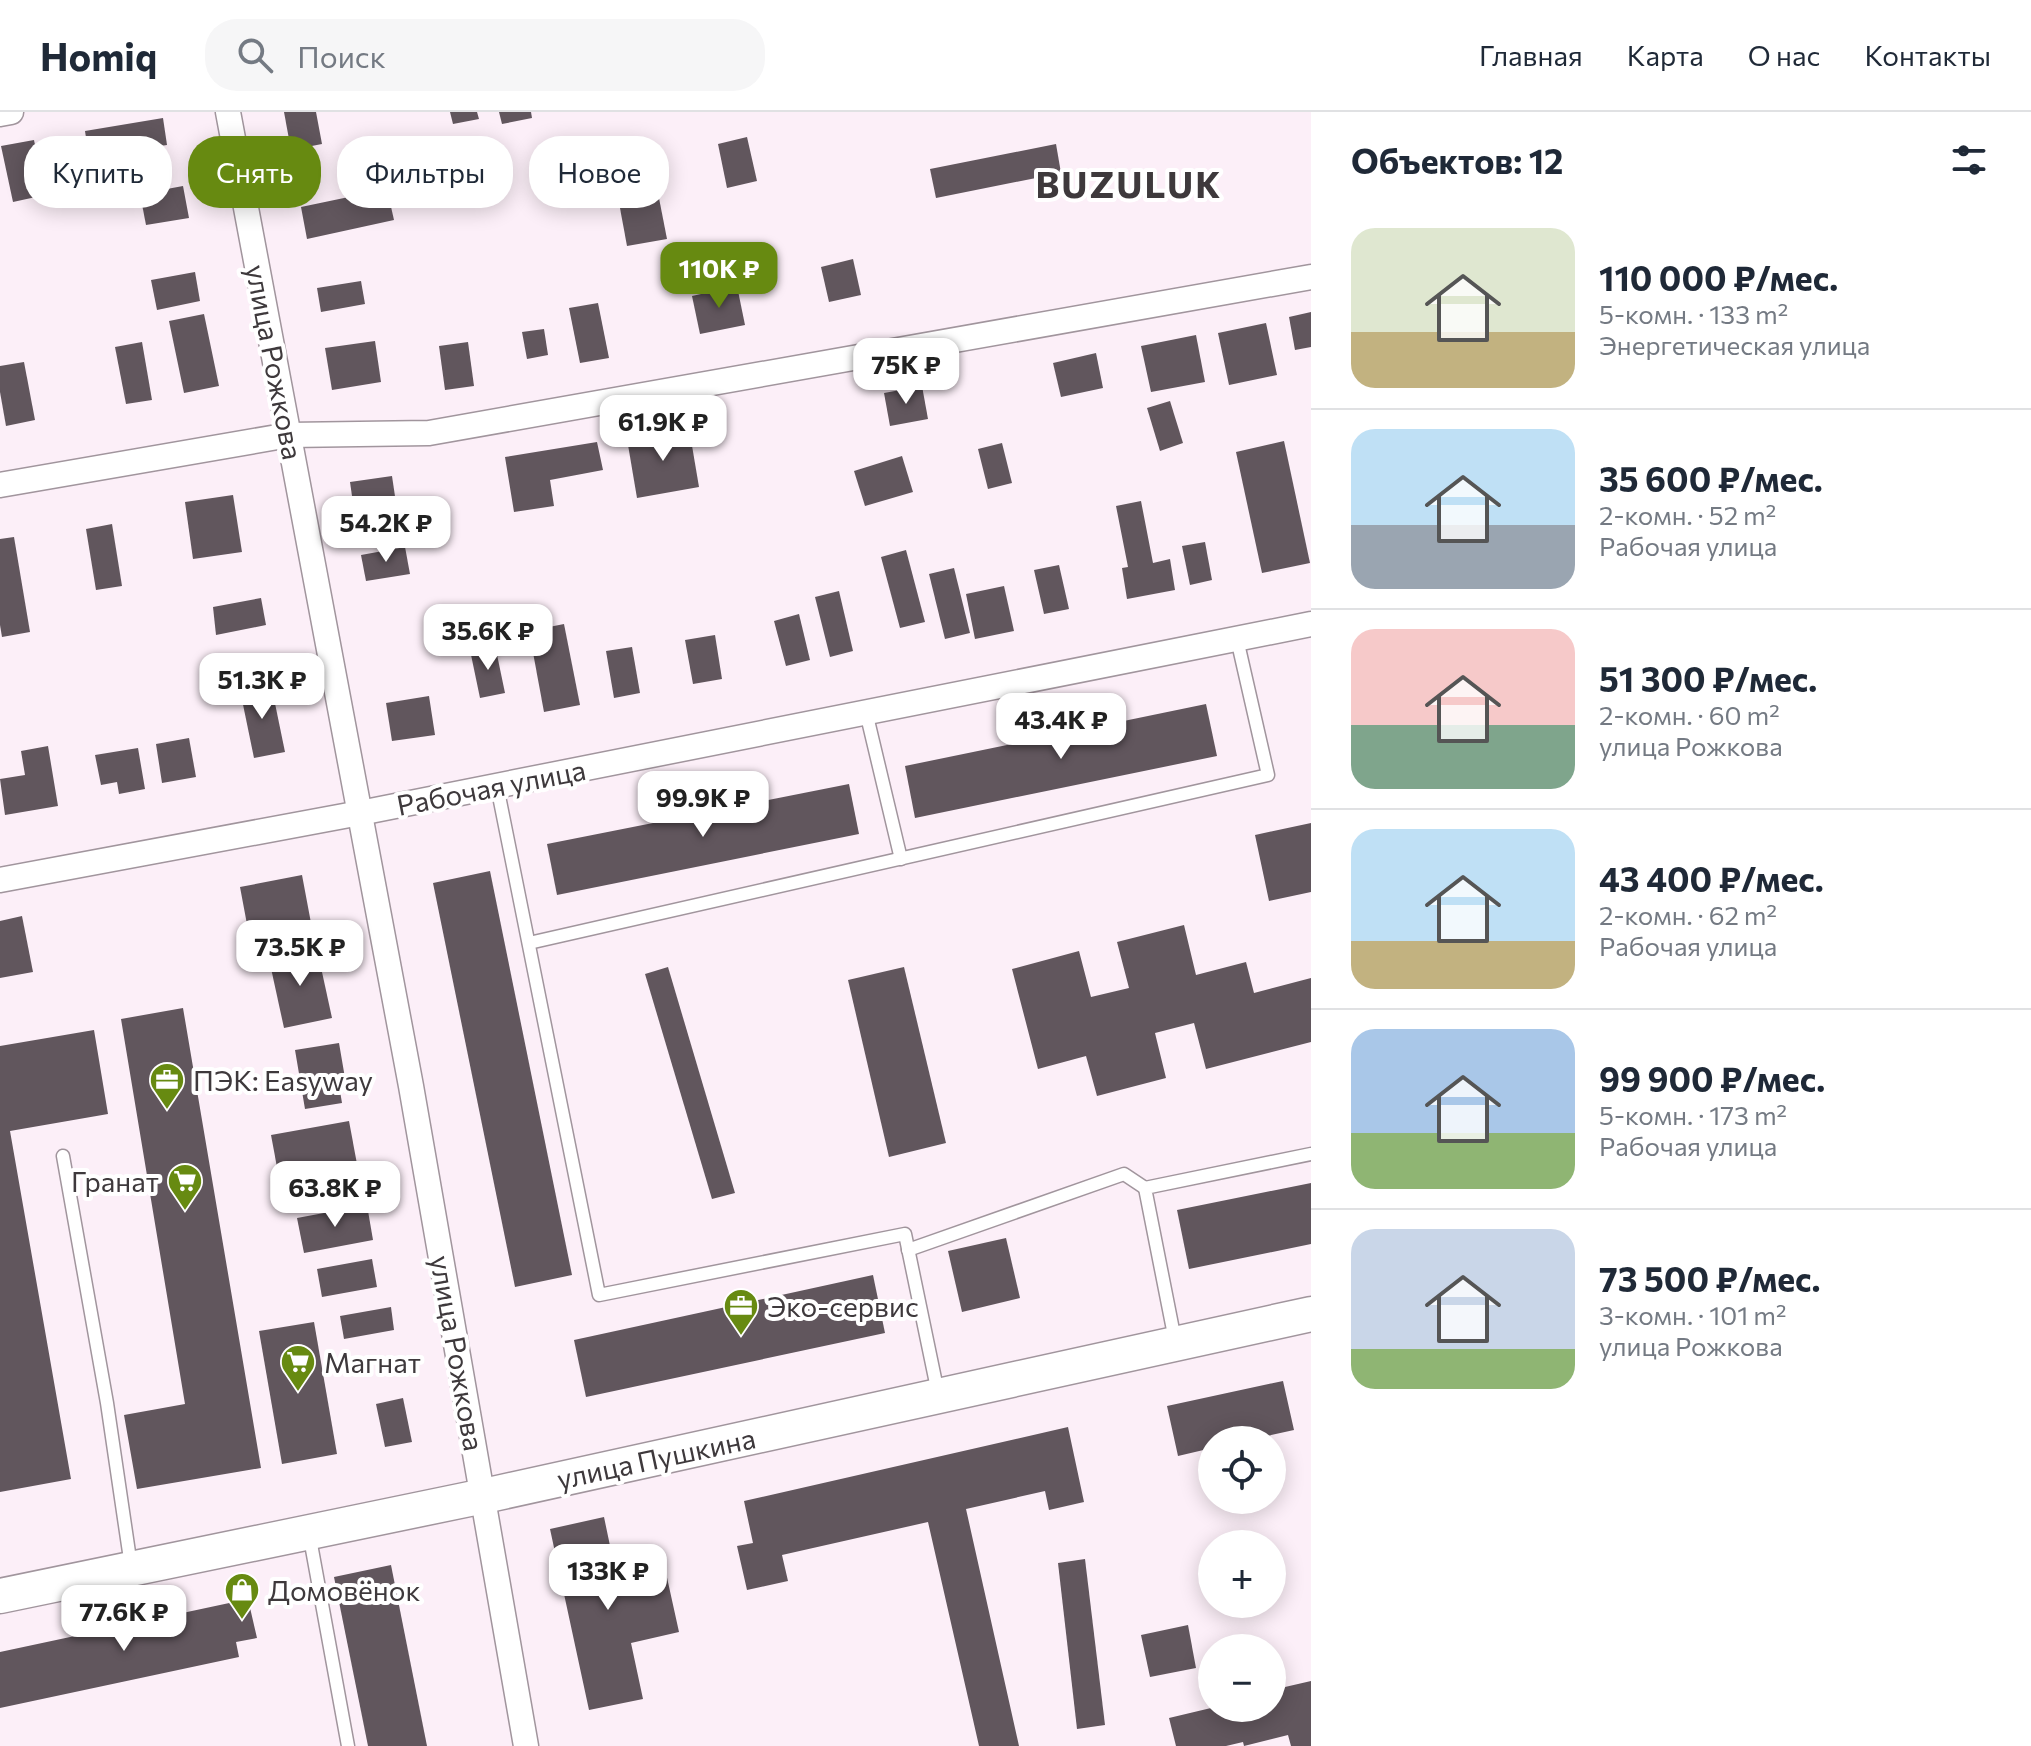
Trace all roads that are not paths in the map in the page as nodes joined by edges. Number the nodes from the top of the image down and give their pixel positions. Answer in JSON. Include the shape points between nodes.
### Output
{"nodes":[{"id":1,"x":11,"y":112,"type":"edge"},
{"id":2,"x":228,"y":112,"type":"edge"},
{"id":3,"x":0,"y":114,"type":"edge"},
{"id":4,"x":1311,"y":277,"type":"edge"},
{"id":5,"x":289,"y":435,"type":"junction"},
{"id":6,"x":0,"y":485,"type":"edge"},
{"id":7,"x":1311,"y":624,"type":"edge"},
{"id":8,"x":1237,"y":639,"type":"junction"},
{"id":9,"x":866,"y":712,"type":"junction"},
{"id":10,"x":497,"y":786,"type":"junction"},
{"id":11,"x":360,"y":813,"type":"junction"},
{"id":12,"x":901,"y":859,"type":"junction"},
{"id":13,"x":0,"y":880,"type":"edge"},
{"id":14,"x":529,"y":943,"type":"junction"},
{"id":15,"x":1311,"y":1154,"type":"edge"},
{"id":16,"x":63,"y":1156,"type":"dead end"},
{"id":17,"x":1145,"y":1188,"type":"junction"},
{"id":18,"x":908,"y":1250,"type":"junction"},
{"id":19,"x":1311,"y":1314,"type":"edge"},
{"id":20,"x":1176,"y":1344,"type":"junction"},
{"id":21,"x":939,"y":1396,"type":"junction"},
{"id":22,"x":484,"y":1496,"type":"junction"},
{"id":23,"x":309,"y":1533,"type":"junction"},
{"id":24,"x":132,"y":1569,"type":"junction"},
{"id":25,"x":0,"y":1596,"type":"edge"},
{"id":26,"x":348,"y":1746,"type":"edge"},
{"id":27,"x":526,"y":1746,"type":"edge"}],
"edges":[{"from":1,"to":3,"type":"street"},
{"from":2,"to":5,"type":"street","name":"улица Рожкова"},
{"from":4,"to":5,"type":"street","via":[[429,433]]},
{"from":5,"to":6,"type":"street"},
{"from":5,"to":11,"type":"street","name":"улица Рожкова"},
{"from":7,"to":8,"type":"street","name":"Рабочая улица"},
{"from":8,"to":9,"type":"street","name":"Рабочая улица"},
{"from":8,"to":12,"type":"lane","via":[[1268,775]]},
{"from":9,"to":10,"type":"street","name":"Рабочая улица"},
{"from":9,"to":12,"type":"lane"},
{"from":10,"to":11,"type":"street","name":"Рабочая улица"},
{"from":10,"to":14,"type":"lane"},
{"from":11,"to":13,"type":"street","name":"Рабочая улица"},
{"from":11,"to":22,"type":"street","name":"улица Рожкова"},
{"from":12,"to":14,"type":"lane"},
{"from":14,"to":18,"type":"lane","via":[[599,1295],[905,1234]]},
{"from":15,"to":17,"type":"lane"},
{"from":16,"to":24,"type":"lane"},
{"from":17,"to":18,"type":"lane","via":[[1124,1174]]},
{"from":17,"to":20,"type":"lane"},
{"from":18,"to":21,"type":"lane"},
{"from":19,"to":20,"type":"main road","name":"улица Пушкина"},
{"from":20,"to":21,"type":"main road","name":"улица Пушкина"},
{"from":21,"to":22,"type":"main road","name":"улица Пушкина"},
{"from":22,"to":23,"type":"main road","name":"улица Пушкина"},
{"from":22,"to":27,"type":"street","name":"улица Рожкова"},
{"from":23,"to":24,"type":"main road","name":"улица Пушкина"},
{"from":23,"to":26,"type":"lane"},
{"from":24,"to":25,"type":"main road","name":"улица Пушкина"}]}
